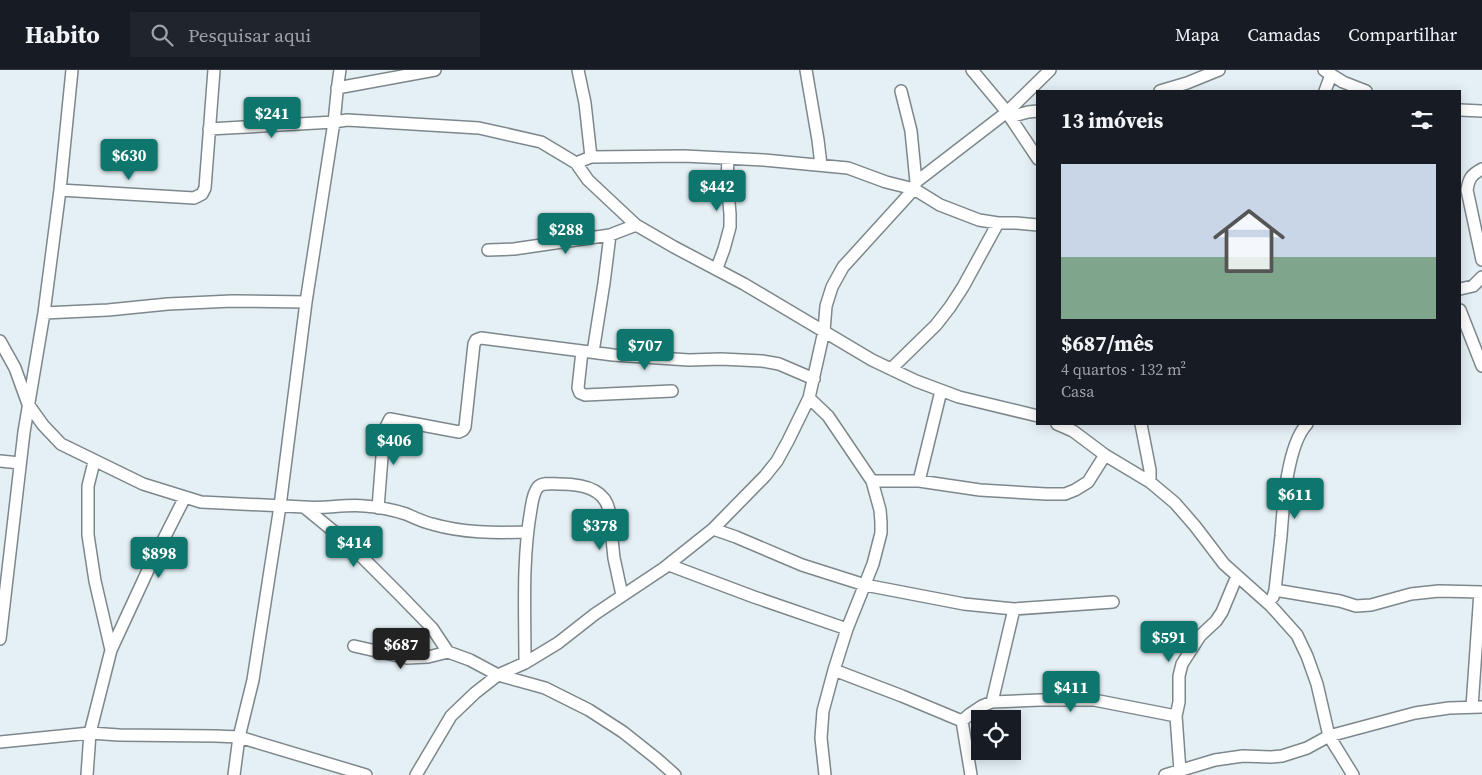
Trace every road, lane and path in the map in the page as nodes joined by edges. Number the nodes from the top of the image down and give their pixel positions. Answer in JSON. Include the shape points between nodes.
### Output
{"nodes":[{"id":1,"x":72,"y":70,"type":"edge"},
{"id":2,"x":214,"y":70,"type":"edge"},
{"id":3,"x":340,"y":70,"type":"edge"},
{"id":4,"x":435,"y":70,"type":"edge"},
{"id":5,"x":578,"y":70,"type":"edge"},
{"id":6,"x":806,"y":70,"type":"edge"},
{"id":7,"x":972,"y":70,"type":"edge"},
{"id":8,"x":1050,"y":70,"type":"edge"},
{"id":9,"x":1219,"y":70,"type":"edge"},
{"id":10,"x":1327,"y":73,"type":"edge"},
{"id":11,"x":337,"y":88,"type":"junction"},
{"id":12,"x":1163,"y":90,"type":"edge"},
{"id":13,"x":1325,"y":90,"type":"edge"},
{"id":14,"x":1364,"y":90,"type":"edge"},
{"id":15,"x":901,"y":91,"type":"dead end"},
{"id":16,"x":1461,"y":110,"type":"edge"},
{"id":17,"x":1036,"y":111,"type":"edge"},
{"id":18,"x":1482,"y":112,"type":"edge"},
{"id":19,"x":1008,"y":114,"type":"junction"},
{"id":20,"x":334,"y":122,"type":"junction"},
{"id":21,"x":209,"y":129,"type":"junction"},
{"id":22,"x":1036,"y":156,"type":"edge"},
{"id":23,"x":591,"y":157,"type":"junction"},
{"id":24,"x":728,"y":158,"type":"junction"},
{"id":25,"x":576,"y":163,"type":"junction"},
{"id":26,"x":821,"y":165,"type":"junction"},
{"id":27,"x":1482,"y":169,"type":"edge"},
{"id":28,"x":915,"y":185,"type":"junction"},
{"id":29,"x":60,"y":190,"type":"junction"},
{"id":30,"x":998,"y":223,"type":"junction"},
{"id":31,"x":636,"y":225,"type":"junction"},
{"id":32,"x":1036,"y":225,"type":"edge"},
{"id":33,"x":610,"y":235,"type":"junction"},
{"id":34,"x":488,"y":250,"type":"dead end"},
{"id":35,"x":1482,"y":260,"type":"edge"},
{"id":36,"x":717,"y":268,"type":"junction"},
{"id":37,"x":1482,"y":277,"type":"edge"},
{"id":38,"x":1477,"y":288,"type":"edge"},
{"id":39,"x":1461,"y":289,"type":"edge"},
{"id":40,"x":306,"y":302,"type":"junction"},
{"id":41,"x":44,"y":313,"type":"junction"},
{"id":42,"x":1461,"y":313,"type":"edge"},
{"id":43,"x":824,"y":331,"type":"junction"},
{"id":44,"x":0,"y":341,"type":"edge"},
{"id":45,"x":588,"y":352,"type":"junction"},
{"id":46,"x":1482,"y":366,"type":"edge"},
{"id":47,"x":891,"y":369,"type":"junction"},
{"id":48,"x":814,"y":379,"type":"junction"},
{"id":49,"x":672,"y":391,"type":"dead end"},
{"id":50,"x":941,"y":391,"type":"junction"},
{"id":51,"x":810,"y":398,"type":"junction"},
{"id":52,"x":28,"y":404,"type":"junction"},
{"id":53,"x":1036,"y":416,"type":"edge"},
{"id":54,"x":1059,"y":425,"type":"edge"},
{"id":55,"x":1141,"y":425,"type":"edge"},
{"id":56,"x":1306,"y":425,"type":"edge"},
{"id":57,"x":1105,"y":455,"type":"junction"},
{"id":58,"x":0,"y":460,"type":"edge"},
{"id":59,"x":94,"y":462,"type":"junction"},
{"id":60,"x":20,"y":463,"type":"junction"},
{"id":61,"x":872,"y":481,"type":"junction"},
{"id":62,"x":918,"y":481,"type":"junction"},
{"id":63,"x":1150,"y":482,"type":"junction"},
{"id":64,"x":185,"y":498,"type":"junction"},
{"id":65,"x":280,"y":506,"type":"junction"},
{"id":66,"x":304,"y":507,"type":"junction"},
{"id":67,"x":378,"y":508,"type":"junction"},
{"id":68,"x":713,"y":529,"type":"junction"},
{"id":69,"x":527,"y":532,"type":"junction"},
{"id":70,"x":669,"y":564,"type":"junction"},
{"id":71,"x":1237,"y":576,"type":"junction"},
{"id":72,"x":865,"y":585,"type":"junction"},
{"id":73,"x":1275,"y":590,"type":"junction"},
{"id":74,"x":1481,"y":592,"type":"edge"},
{"id":75,"x":622,"y":595,"type":"junction"},
{"id":76,"x":1113,"y":602,"type":"dead end"},
{"id":77,"x":1271,"y":606,"type":"junction"},
{"id":78,"x":1014,"y":609,"type":"junction"},
{"id":79,"x":847,"y":629,"type":"junction"},
{"id":80,"x":0,"y":639,"type":"edge"},
{"id":81,"x":354,"y":646,"type":"dead end"},
{"id":82,"x":111,"y":650,"type":"junction"},
{"id":83,"x":448,"y":652,"type":"junction"},
{"id":84,"x":525,"y":663,"type":"junction"},
{"id":85,"x":834,"y":670,"type":"junction"},
{"id":86,"x":498,"y":675,"type":"junction"},
{"id":87,"x":992,"y":702,"type":"junction"},
{"id":88,"x":1477,"y":707,"type":"edge"},
{"id":89,"x":1176,"y":716,"type":"junction"},
{"id":90,"x":962,"y":721,"type":"junction"},
{"id":91,"x":90,"y":733,"type":"junction"},
{"id":92,"x":1329,"y":736,"type":"junction"},
{"id":93,"x":239,"y":737,"type":"junction"},
{"id":94,"x":0,"y":742,"type":"edge"},
{"id":95,"x":1180,"y":771,"type":"junction"},
{"id":96,"x":87,"y":775,"type":"edge"},
{"id":97,"x":234,"y":775,"type":"edge"},
{"id":98,"x":366,"y":775,"type":"edge"},
{"id":99,"x":416,"y":775,"type":"edge"},
{"id":100,"x":674,"y":775,"type":"edge"},
{"id":101,"x":825,"y":775,"type":"edge"},
{"id":102,"x":971,"y":775,"type":"edge"},
{"id":103,"x":1165,"y":775,"type":"edge"},
{"id":104,"x":1353,"y":775,"type":"edge"}],
"edges":[{"from":1,"to":29,"type":"street"},
{"from":2,"to":21,"type":"street"},
{"from":3,"to":11,"type":"street"},
{"from":4,"to":11,"type":"street"},
{"from":5,"to":23,"type":"street"},
{"from":6,"to":26,"type":"street"},
{"from":7,"to":19,"type":"street"},
{"from":8,"to":19,"type":"street"},
{"from":9,"to":12,"type":"street"},
{"from":10,"to":13,"type":"street"},
{"from":10,"to":14,"type":"street"},
{"from":11,"to":20,"type":"street"},
{"from":15,"to":28,"type":"street","via":[[911,132]]},
{"from":16,"to":18,"type":"street"},
{"from":17,"to":19,"type":"street"},
{"from":19,"to":22,"type":"street"},
{"from":19,"to":28,"type":"street"},
{"from":20,"to":21,"type":"street"},
{"from":20,"to":25,"type":"street","via":[[347,120],[479,128],[541,142]]},
{"from":20,"to":40,"type":"street"},
{"from":21,"to":29,"type":"street","via":[[205,188],[194,198]]},
{"from":23,"to":24,"type":"street"},
{"from":23,"to":25,"type":"street"},
{"from":24,"to":26,"type":"street"},
{"from":24,"to":36,"type":"street","via":[[730,227]]},
{"from":25,"to":31,"type":"street","via":[[588,180]]},
{"from":26,"to":28,"type":"street","via":[[848,168],[886,182]]},
{"from":27,"to":35,"type":"street","via":[[1469,179],[1467,190]]},
{"from":28,"to":30,"type":"street","via":[[940,204],[961,214]]},
{"from":28,"to":43,"type":"street","via":[[843,267],[826,306]]},
{"from":29,"to":41,"type":"street"},
{"from":30,"to":32,"type":"street"},
{"from":30,"to":47,"type":"street","via":[[950,307]]},
{"from":31,"to":33,"type":"street"},
{"from":31,"to":36,"type":"street"},
{"from":33,"to":34,"type":"street"},
{"from":33,"to":45,"type":"street","via":[[604,283]]},
{"from":36,"to":43,"type":"street"},
{"from":37,"to":38,"type":"street"},
{"from":38,"to":39,"type":"street"},
{"from":40,"to":41,"type":"street","via":[[232,301]]},
{"from":40,"to":65,"type":"street"},
{"from":41,"to":52,"type":"street"},
{"from":42,"to":46,"type":"street"},
{"from":43,"to":47,"type":"street"},
{"from":43,"to":48,"type":"street"},
{"from":44,"to":52,"type":"street","via":[[15,368]]},
{"from":45,"to":48,"type":"street","via":[[689,360],[762,361],[779,364]]},
{"from":45,"to":49,"type":"street","via":[[578,388],[586,395]]},
{"from":45,"to":67,"type":"street","via":[[481,338],[476,340],[466,427],[459,432],[390,419],[384,431]]},
{"from":47,"to":50,"type":"street"},
{"from":48,"to":51,"type":"street"},
{"from":50,"to":53,"type":"street"},
{"from":50,"to":62,"type":"street"},
{"from":51,"to":61,"type":"street","via":[[828,416]]},
{"from":51,"to":68,"type":"street","via":[[777,461]]},
{"from":52,"to":59,"type":"street","via":[[61,444]]},
{"from":52,"to":60,"type":"street"},
{"from":54,"to":57,"type":"street"},
{"from":55,"to":63,"type":"street"},
{"from":56,"to":73,"type":"street","via":[[1296,443],[1286,484]]},
{"from":57,"to":62,"type":"street","via":[[1088,482],[1065,494],[980,490]]},
{"from":57,"to":63,"type":"street"},
{"from":58,"to":60,"type":"street"},
{"from":59,"to":64,"type":"street"},
{"from":59,"to":82,"type":"street","via":[[88,486],[88,534]]},
{"from":60,"to":80,"type":"street"},
{"from":61,"to":62,"type":"street"},
{"from":61,"to":72,"type":"street","via":[[880,510],[881,534]]},
{"from":63,"to":71,"type":"street","via":[[1175,503]]},
{"from":64,"to":65,"type":"street","via":[[201,502]]},
{"from":64,"to":82,"type":"street"},
{"from":65,"to":66,"type":"street"},
{"from":65,"to":93,"type":"street","via":[[253,680]]},
{"from":66,"to":67,"type":"street"},
{"from":66,"to":83,"type":"street","via":[[348,543],[400,595],[432,628]]},
{"from":67,"to":69,"type":"street","via":[[452,528]]},
{"from":68,"to":70,"type":"street"},
{"from":68,"to":72,"type":"street"},
{"from":69,"to":75,"type":"street","via":[[538,487],[546,483],[575,484],[599,493],[607,502]]},
{"from":69,"to":84,"type":"street"},
{"from":70,"to":75,"type":"street"},
{"from":70,"to":79,"type":"street"},
{"from":71,"to":77,"type":"street"},
{"from":71,"to":89,"type":"street","via":[[1222,612],[1200,636],[1182,664]]},
{"from":72,"to":78,"type":"street","via":[[964,604]]},
{"from":72,"to":79,"type":"street"},
{"from":73,"to":74,"type":"street","via":[[1340,600],[1356,606],[1411,594]]},
{"from":73,"to":77,"type":"street"},
{"from":74,"to":88,"type":"street"},
{"from":75,"to":84,"type":"street","via":[[558,643]]},
{"from":76,"to":78,"type":"street"},
{"from":77,"to":92,"type":"street","via":[[1297,635],[1307,656]]},
{"from":78,"to":87,"type":"street"},
{"from":79,"to":85,"type":"street"},
{"from":81,"to":83,"type":"street","via":[[408,658]]},
{"from":82,"to":91,"type":"street"},
{"from":83,"to":86,"type":"street"},
{"from":84,"to":86,"type":"street"},
{"from":85,"to":90,"type":"street"},
{"from":85,"to":101,"type":"street","via":[[821,725]]},
{"from":86,"to":99,"type":"street","via":[[451,716]]},
{"from":86,"to":100,"type":"street","via":[[545,688],[589,710],[623,732]]},
{"from":87,"to":89,"type":"street","via":[[1094,700]]},
{"from":87,"to":90,"type":"street"},
{"from":88,"to":92,"type":"street","via":[[1415,713]]},
{"from":89,"to":95,"type":"street"},
{"from":90,"to":102,"type":"street"},
{"from":91,"to":93,"type":"street"},
{"from":91,"to":94,"type":"street"},
{"from":91,"to":96,"type":"street"},
{"from":92,"to":95,"type":"street","via":[[1282,756],[1223,758]]},
{"from":92,"to":104,"type":"street"},
{"from":93,"to":97,"type":"street"},
{"from":93,"to":98,"type":"street"},
{"from":95,"to":103,"type":"street"}]}
